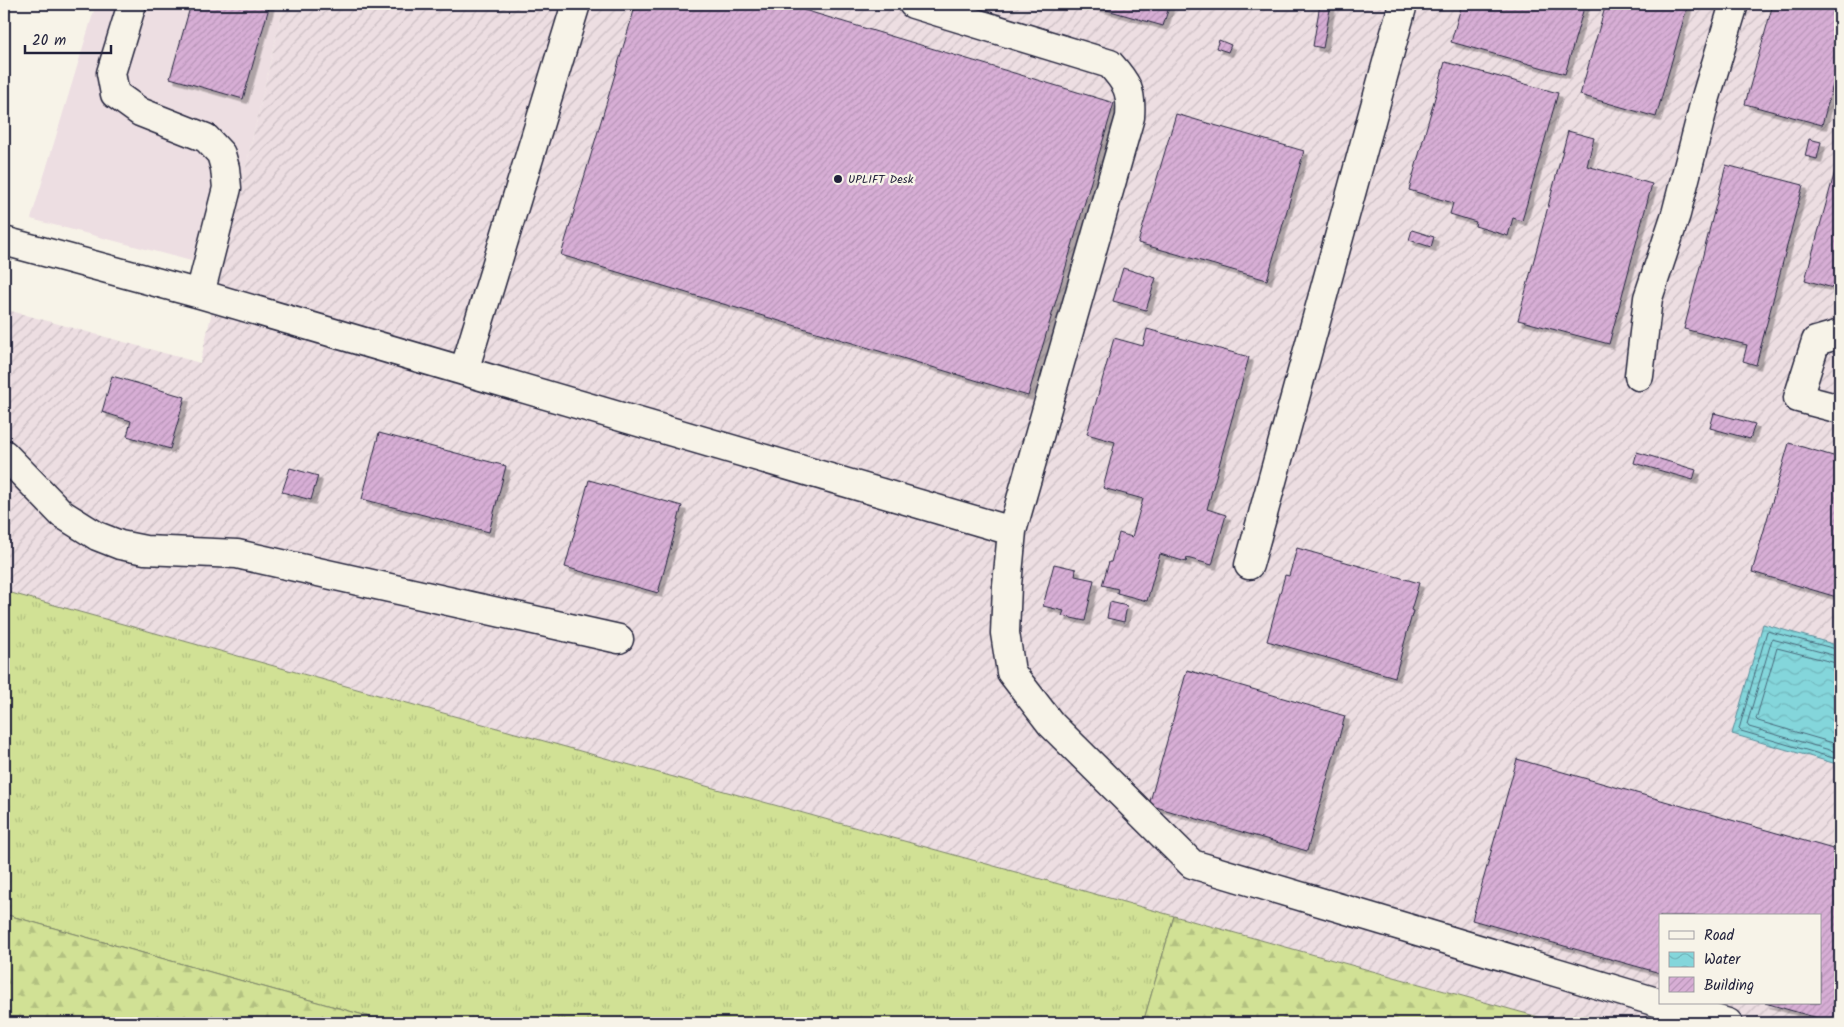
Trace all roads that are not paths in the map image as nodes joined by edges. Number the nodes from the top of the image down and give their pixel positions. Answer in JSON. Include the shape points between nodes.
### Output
{"nodes":[{"id":1,"x":132,"y":4,"type":"edge"},
{"id":2,"x":576,"y":4,"type":"edge"},
{"id":3,"x":913,"y":4,"type":"edge"},
{"id":4,"x":1403,"y":4,"type":"edge"},
{"id":5,"x":1734,"y":4,"type":"edge"},
{"id":6,"x":4,"y":241,"type":"edge"},
{"id":7,"x":200,"y":294,"type":"junction"},
{"id":8,"x":1840,"y":334,"type":"edge"},
{"id":9,"x":464,"y":371,"type":"junction"},
{"id":10,"x":1639,"y":376,"type":"dead end"},
{"id":11,"x":1840,"y":409,"type":"edge"},
{"id":12,"x":4,"y":454,"type":"edge"},
{"id":13,"x":1012,"y":531,"type":"junction"},
{"id":14,"x":1249,"y":565,"type":"dead end"},
{"id":15,"x":619,"y":639,"type":"dead end"},
{"id":16,"x":1659,"y":1003,"type":"edge"},
{"id":17,"x":1663,"y":1004,"type":"edge"},
{"id":18,"x":1728,"y":1023,"type":"edge"}],
"edges":[{"from":1,"to":7,"type":"lane","via":[[111,73],[115,94],[140,112],[206,138],[220,154],[225,168],[227,188]]},
{"from":2,"to":9,"type":"lane"},
{"from":3,"to":13,"type":"lane","via":[[1110,64],[1128,88],[1131,101],[1130,117]]},
{"from":4,"to":14,"type":"lane"},
{"from":5,"to":10,"type":"lane","via":[[1676,214],[1648,298]]},
{"from":6,"to":7,"type":"lane"},
{"from":7,"to":9,"type":"lane"},
{"from":8,"to":11,"type":"lane","via":[[1816,341],[1798,398]]},
{"from":9,"to":13,"type":"lane"},
{"from":12,"to":15,"type":"lane","via":[[62,514],[97,536],[120,545],[145,550],[237,554]]},
{"from":13,"to":16,"type":"lane","via":[[1005,633],[1011,672],[1051,724],[1192,864]]},
{"from":17,"to":18,"type":"lane"}]}
